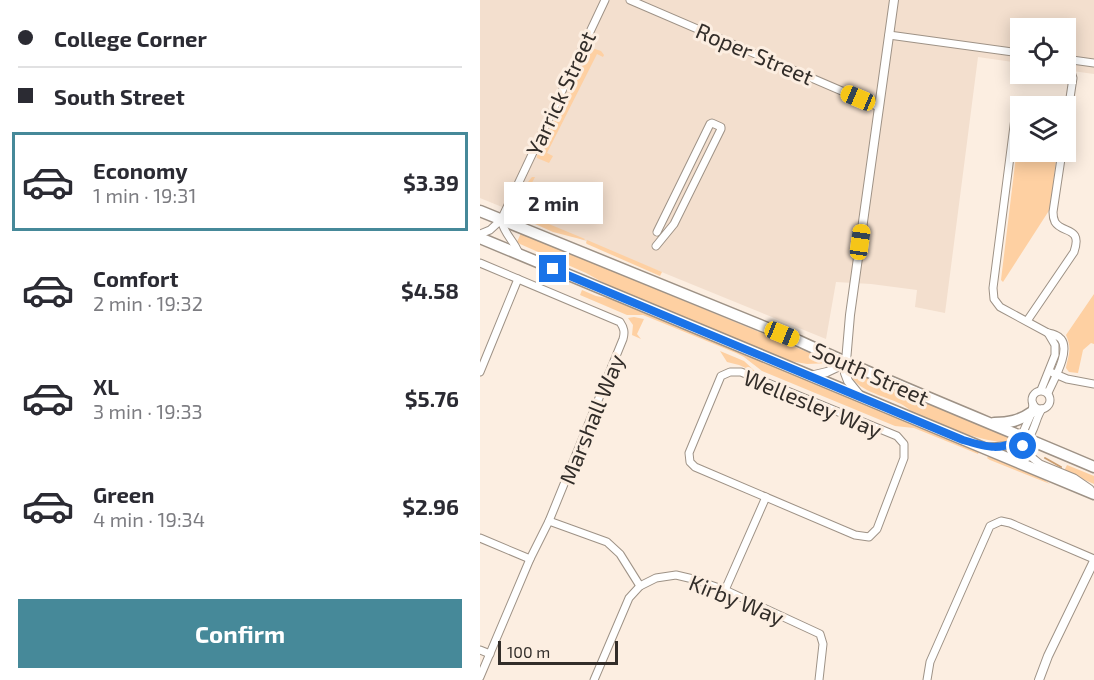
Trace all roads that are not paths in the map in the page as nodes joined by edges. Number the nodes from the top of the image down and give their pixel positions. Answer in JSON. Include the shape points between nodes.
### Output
{"nodes":[{"id":1,"x":605,"y":0,"type":"edge"},
{"id":2,"x":630,"y":0,"type":"edge"},
{"id":3,"x":894,"y":0,"type":"edge"},
{"id":4,"x":889,"y":35,"type":"junction"},
{"id":5,"x":1010,"y":51,"type":"edge"},
{"id":6,"x":1076,"y":61,"type":"edge"},
{"id":7,"x":1094,"y":63,"type":"edge"},
{"id":8,"x":879,"y":106,"type":"junction"},
{"id":9,"x":1010,"y":157,"type":"edge"},
{"id":10,"x":1060,"y":162,"type":"edge"},
{"id":11,"x":480,"y":211,"type":"edge"},
{"id":12,"x":501,"y":220,"type":"junction"},
{"id":13,"x":657,"y":232,"type":"dead end"},
{"id":14,"x":480,"y":236,"type":"edge"},
{"id":15,"x":656,"y":246,"type":"dead end"},
{"id":16,"x":519,"y":255,"type":"junction"},
{"id":17,"x":480,"y":263,"type":"edge"},
{"id":18,"x":518,"y":279,"type":"junction"},
{"id":19,"x":1027,"y":321,"type":"junction"},
{"id":20,"x":1048,"y":333,"type":"junction"},
{"id":21,"x":846,"y":363,"type":"junction"},
{"id":22,"x":480,"y":372,"type":"edge"},
{"id":23,"x":1048,"y":372,"type":"junction"},
{"id":24,"x":1057,"y":375,"type":"junction"},
{"id":25,"x":810,"y":376,"type":"junction"},
{"id":26,"x":1094,"y":384,"type":"edge"},
{"id":27,"x":1044,"y":392,"type":"junction"},
{"id":28,"x":861,"y":397,"type":"junction"},
{"id":29,"x":1036,"y":408,"type":"junction"},
{"id":30,"x":987,"y":423,"type":"junction"},
{"id":31,"x":1024,"y":438,"type":"junction"},
{"id":32,"x":963,"y":440,"type":"junction"},
{"id":33,"x":1094,"y":467,"type":"edge"},
{"id":34,"x":1094,"y":494,"type":"edge"},
{"id":35,"x":766,"y":498,"type":"junction"},
{"id":36,"x":549,"y":521,"type":"junction"},
{"id":37,"x":480,"y":538,"type":"edge"},
{"id":38,"x":530,"y":559,"type":"junction"},
{"id":39,"x":1094,"y":560,"type":"edge"},
{"id":40,"x":640,"y":586,"type":"junction"},
{"id":41,"x":724,"y":591,"type":"junction"},
{"id":42,"x":480,"y":650,"type":"edge"},
{"id":43,"x":490,"y":654,"type":"junction"},
{"id":44,"x":480,"y":676,"type":"edge"},
{"id":45,"x":594,"y":680,"type":"edge"},
{"id":46,"x":819,"y":680,"type":"edge"},
{"id":47,"x":927,"y":680,"type":"edge"},
{"id":48,"x":1039,"y":680,"type":"edge"}],
"edges":[{"from":1,"to":12,"type":"street","name":"Yarrick Street"},
{"from":2,"to":8,"type":"street","name":"Roper Street"},
{"from":3,"to":4,"type":"street"},
{"from":4,"to":5,"type":"street"},
{"from":4,"to":8,"type":"street"},
{"from":6,"to":7,"type":"street"},
{"from":8,"to":21,"type":"street"},
{"from":9,"to":19,"type":"street","via":[[994,299],[1000,307]]},
{"from":10,"to":19,"type":"street","via":[[1054,221],[1074,235],[1077,243]]},
{"from":11,"to":12,"type":"highway","name":"South Street"},
{"from":12,"to":14,"type":"street"},
{"from":12,"to":16,"type":"street"},
{"from":12,"to":21,"type":"highway","name":"South Street"},
{"from":13,"to":15,"type":"street","via":[[710,124],[721,127],[674,224]]},
{"from":14,"to":16,"type":"highway","name":"South Street"},
{"from":16,"to":25,"type":"highway","name":"South Street"},
{"from":17,"to":18,"type":"street","name":"Marshall Way"},
{"from":18,"to":22,"type":"street"},
{"from":18,"to":36,"type":"street","name":"Marshall Way","via":[[620,322],[624,329]]},
{"from":19,"to":20,"type":"street"},
{"from":20,"to":23,"type":"street","via":[[1055,345],[1055,355]]},
{"from":20,"to":24,"type":"street","via":[[1060,338],[1064,346]]},
{"from":21,"to":25,"type":"street"},
{"from":21,"to":28,"type":"street","via":[[845,373]]},
{"from":21,"to":30,"type":"highway","name":"South Street"},
{"from":23,"to":24,"type":"street"},
{"from":23,"to":27,"type":"street"},
{"from":24,"to":26,"type":"street"},
{"from":24,"to":27,"type":"street"},
{"from":25,"to":28,"type":"highway","name":"South Street"},
{"from":27,"to":29,"type":"street","via":[[1033,396]]},
{"from":27,"to":29,"type":"street","via":[[1050,404]]},
{"from":28,"to":32,"type":"highway","name":"South Street"},
{"from":29,"to":30,"type":"highway","via":[[1014,422]]},
{"from":29,"to":31,"type":"street"},
{"from":30,"to":31,"type":"highway","name":"South Street"},
{"from":31,"to":32,"type":"street","via":[[1003,447]]},
{"from":31,"to":33,"type":"highway","name":"South Street"},
{"from":31,"to":34,"type":"street","via":[[1027,455],[1079,481]]},
{"from":32,"to":34,"type":"highway","name":"South Street"},
{"from":35,"to":35,"type":"street","name":"Wellesley Way","via":[[690,462],[689,453],[721,376],[730,372],[741,372],[897,436],[904,444],[904,458],[876,530],[869,537],[855,535]]},
{"from":35,"to":41,"type":"street"},
{"from":36,"to":38,"type":"street","name":"Marshall Way"},
{"from":36,"to":40,"type":"street","via":[[607,542],[620,554]]},
{"from":37,"to":38,"type":"street"},
{"from":38,"to":43,"type":"street","name":"Marshall Way"},
{"from":39,"to":47,"type":"street","via":[[1010,523],[1001,521],[990,526],[930,662]]},
{"from":39,"to":48,"type":"street"},
{"from":40,"to":41,"type":"street","name":"Kirby Way","via":[[676,575]]},
{"from":40,"to":45,"type":"street","via":[[629,598]]},
{"from":41,"to":46,"type":"street","name":"Kirby Way","via":[[820,634],[823,644]]},
{"from":42,"to":43,"type":"street"},
{"from":43,"to":44,"type":"street","name":"Marshall Way"}]}
